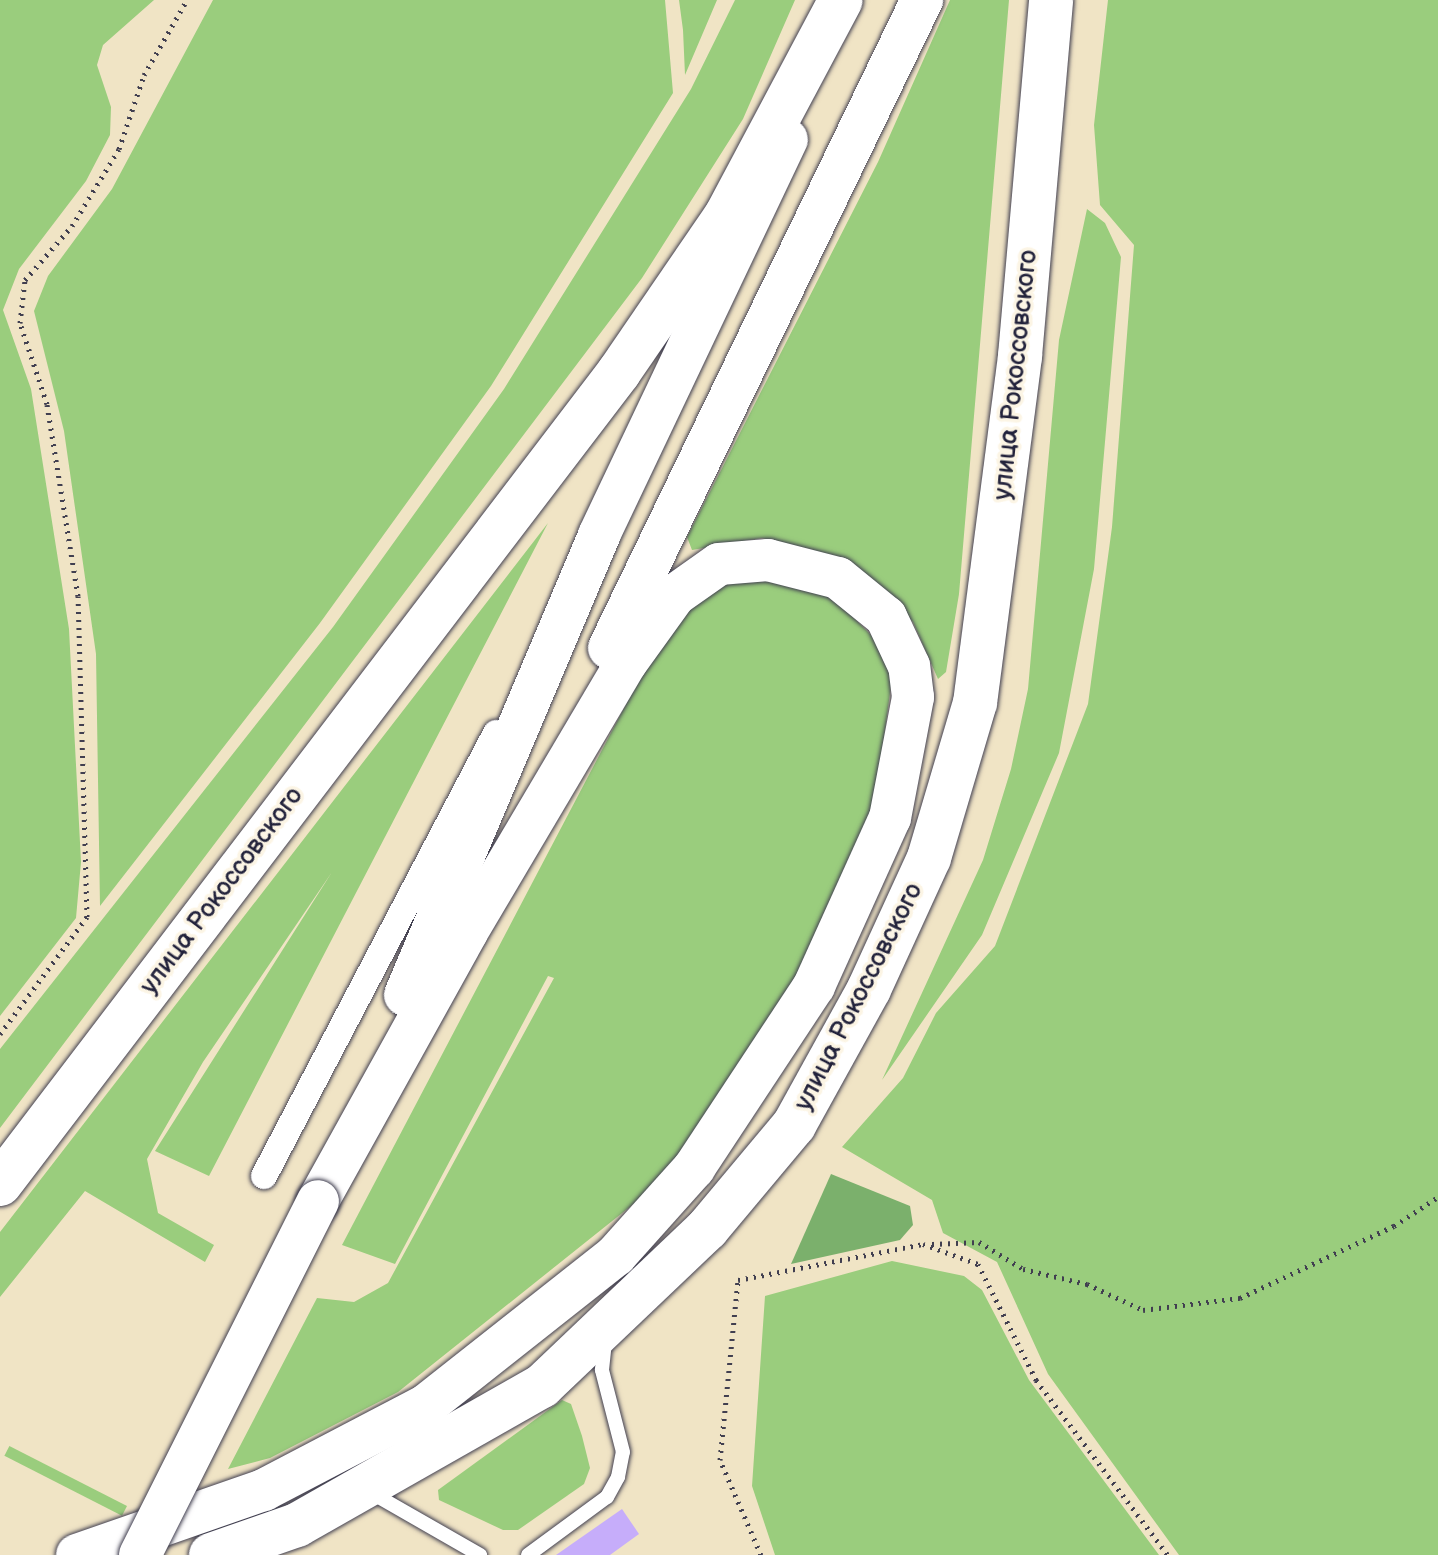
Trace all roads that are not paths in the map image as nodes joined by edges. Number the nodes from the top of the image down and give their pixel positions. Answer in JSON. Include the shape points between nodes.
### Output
{"nodes":[{"id":1,"x":841,"y":0,"type":"edge"},
{"id":2,"x":922,"y":0,"type":"edge"},
{"id":3,"x":1051,"y":0,"type":"edge"},
{"id":4,"x":599,"y":535,"type":"junction"},
{"id":5,"x":467,"y":932,"type":"junction"},
{"id":6,"x":264,"y":1176,"type":"dead end"},
{"id":7,"x":0,"y":1184,"type":"edge"},
{"id":8,"x":318,"y":1201,"type":"junction"},
{"id":9,"x":607,"y":1324,"type":"junction"},
{"id":10,"x":366,"y":1490,"type":"junction"},
{"id":11,"x":263,"y":1547,"type":"edge"},
{"id":12,"x":77,"y":1555,"type":"edge"},
{"id":13,"x":140,"y":1555,"type":"edge"},
{"id":14,"x":211,"y":1555,"type":"edge"},
{"id":15,"x":480,"y":1555,"type":"edge"},
{"id":16,"x":528,"y":1555,"type":"edge"}],
"edges":[{"from":1,"to":4,"type":"main road","via":[[748,228]]},
{"from":1,"to":7,"type":"highway","name":"улица Рокоссовского","via":[[727,214],[619,372]]},
{"from":2,"to":5,"type":"main road"},
{"from":3,"to":9,"type":"highway","name":"улица Рокоссовского","via":[[995,571],[975,703],[929,858],[869,989],[794,1125],[707,1229]]},
{"from":4,"to":6,"type":"street"},
{"from":4,"to":8,"type":"main road"},
{"from":5,"to":8,"type":"main road"},
{"from":5,"to":12,"type":"main road","via":[[641,640],[696,577],[744,559],[793,562],[838,578],[886,617],[909,666],[913,697],[890,818],[814,986],[694,1168],[616,1255],[425,1406],[264,1490]]},
{"from":8,"to":13,"type":"main road","bridge":true},
{"from":9,"to":10,"type":"highway","name":"улица Рокоссовского","via":[[542,1386]]},
{"from":9,"to":16,"type":"lane","via":[[602,1370],[623,1452],[618,1477],[607,1497]]},
{"from":10,"to":11,"type":"highway","name":"улица Рокоссовского"},
{"from":10,"to":15,"type":"lane"},
{"from":11,"to":14,"type":"highway","name":"улица Рокоссовского"}]}
